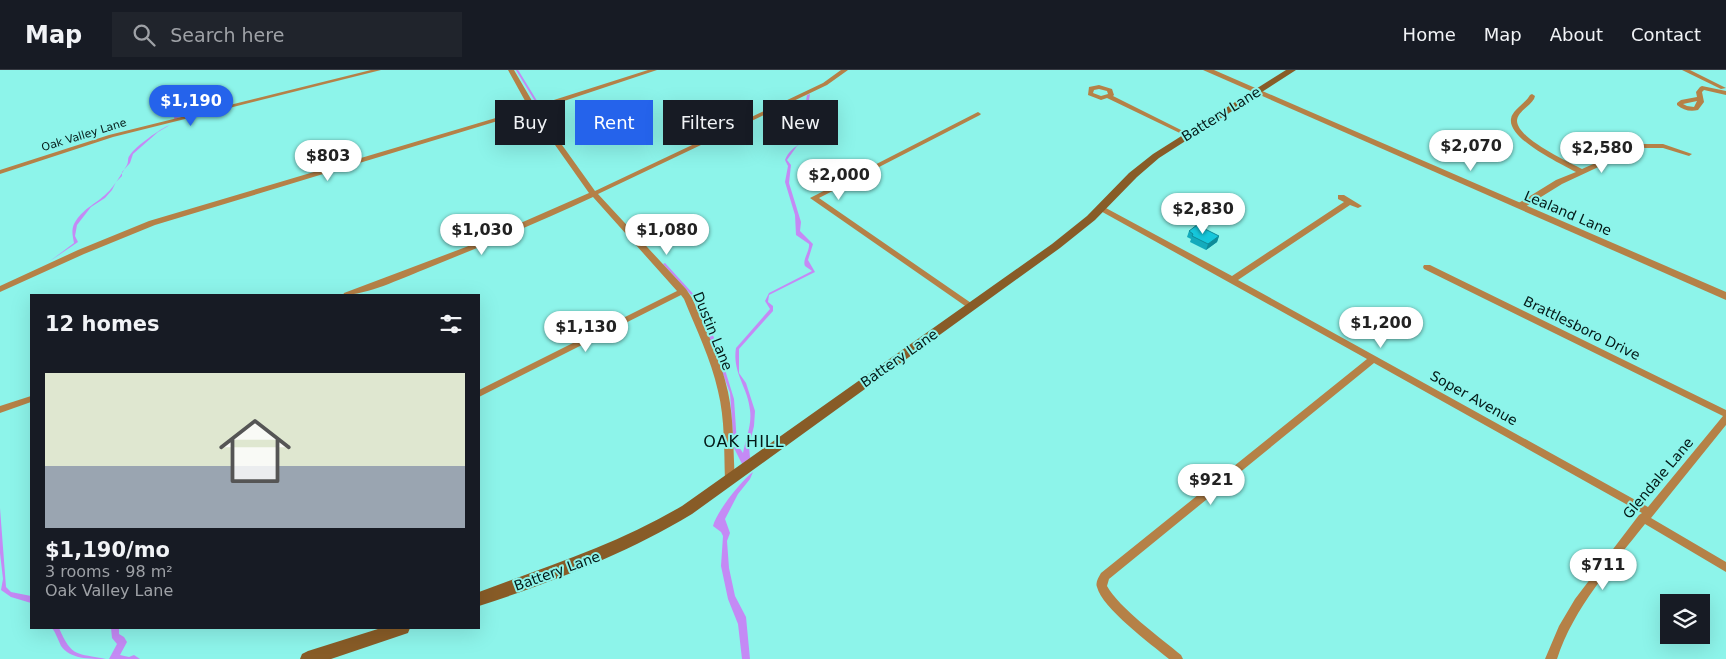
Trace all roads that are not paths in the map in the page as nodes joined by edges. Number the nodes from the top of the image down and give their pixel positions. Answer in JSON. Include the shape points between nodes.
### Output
{"nodes":[{"id":1,"x":378,"y":70,"type":"edge"},
{"id":2,"x":511,"y":70,"type":"edge"},
{"id":3,"x":654,"y":70,"type":"edge"},
{"id":4,"x":845,"y":70,"type":"edge"},
{"id":5,"x":1207,"y":70,"type":"edge"},
{"id":6,"x":1292,"y":70,"type":"edge"},
{"id":7,"x":1685,"y":70,"type":"edge"},
{"id":8,"x":1726,"y":91,"type":"edge"},
{"id":9,"x":1256,"y":92,"type":"junction"},
{"id":10,"x":1109,"y":96,"type":"dead end"},
{"id":11,"x":1532,"y":96,"type":"dead end"},
{"id":12,"x":1700,"y":98,"type":"dead end"},
{"id":13,"x":528,"y":100,"type":"edge"},
{"id":14,"x":561,"y":100,"type":"edge"},
{"id":15,"x":978,"y":114,"type":"dead end"},
{"id":16,"x":495,"y":120,"type":"edge"},
{"id":17,"x":1188,"y":134,"type":"junction"},
{"id":18,"x":559,"y":145,"type":"edge"},
{"id":19,"x":1689,"y":154,"type":"dead end"},
{"id":20,"x":1580,"y":171,"type":"junction"},
{"id":21,"x":0,"y":172,"type":"edge"},
{"id":22,"x":593,"y":193,"type":"junction"},
{"id":23,"x":1341,"y":198,"type":"dead end"},
{"id":24,"x":1349,"y":202,"type":"junction"},
{"id":25,"x":1358,"y":206,"type":"dead end"},
{"id":26,"x":1520,"y":206,"type":"junction"},
{"id":27,"x":1101,"y":209,"type":"junction"},
{"id":28,"x":1427,"y":267,"type":"dead end"},
{"id":29,"x":0,"y":279,"type":"edge"},
{"id":30,"x":1232,"y":280,"type":"junction"},
{"id":31,"x":2,"y":288,"type":"edge"},
{"id":32,"x":683,"y":291,"type":"junction"},
{"id":33,"x":350,"y":294,"type":"edge"},
{"id":34,"x":1726,"y":296,"type":"edge"},
{"id":35,"x":971,"y":307,"type":"junction"},
{"id":36,"x":1374,"y":358,"type":"junction"},
{"id":37,"x":480,"y":393,"type":"edge"},
{"id":38,"x":30,"y":399,"type":"edge"},
{"id":39,"x":0,"y":410,"type":"edge"},
{"id":40,"x":1726,"y":414,"type":"edge"},
{"id":41,"x":1726,"y":419,"type":"edge"},
{"id":42,"x":730,"y":480,"type":"junction"},
{"id":43,"x":1646,"y":515,"type":"junction"},
{"id":44,"x":1726,"y":567,"type":"edge"},
{"id":45,"x":480,"y":600,"type":"edge"},
{"id":46,"x":399,"y":629,"type":"edge"},
{"id":47,"x":308,"y":659,"type":"edge"},
{"id":48,"x":1177,"y":659,"type":"edge"},
{"id":49,"x":1551,"y":659,"type":"edge"}],
"edges":[{"from":1,"to":21,"type":"street","name":"Oak Valley Lane","via":[[111,136]]},
{"from":2,"to":13,"type":"street","name":"Dustin Lane"},
{"from":3,"to":14,"type":"street"},
{"from":4,"to":22,"type":"street","via":[[824,84]]},
{"from":5,"to":9,"type":"street","name":"Lealand Lane"},
{"from":6,"to":9,"type":"main road","name":"Battery Lane"},
{"from":7,"to":8,"type":"street"},
{"from":8,"to":12,"type":"street","via":[[1702,88]]},
{"from":9,"to":17,"type":"main road","name":"Battery Lane"},
{"from":9,"to":26,"type":"street","name":"Lealand Lane"},
{"from":10,"to":17,"type":"street"},
{"from":11,"to":20,"type":"street","via":[[1517,114],[1516,128],[1529,142]]},
{"from":15,"to":35,"type":"street","via":[[814,198]]},
{"from":16,"to":31,"type":"street","via":[[159,221]]},
{"from":17,"to":27,"type":"main road","name":"Battery Lane","via":[[1144,166]]},
{"from":18,"to":22,"type":"street","name":"Dustin Lane"},
{"from":19,"to":20,"type":"street","via":[[1663,146],[1643,146]]},
{"from":20,"to":26,"type":"street"},
{"from":22,"to":32,"type":"street","name":"Dustin Lane"},
{"from":22,"to":33,"type":"street","via":[[477,246]]},
{"from":23,"to":24,"type":"street"},
{"from":24,"to":25,"type":"street"},
{"from":24,"to":30,"type":"street"},
{"from":26,"to":34,"type":"street","name":"Lealand Lane"},
{"from":27,"to":30,"type":"street","name":"Soper Avenue"},
{"from":27,"to":35,"type":"main road","name":"Battery Lane"},
{"from":28,"to":40,"type":"street","name":"Brattlesboro Drive"},
{"from":29,"to":31,"type":"street"},
{"from":30,"to":36,"type":"street","name":"Soper Avenue"},
{"from":32,"to":37,"type":"street"},
{"from":32,"to":42,"type":"street","name":"Dustin Lane","via":[[700,326],[723,391]]},
{"from":35,"to":42,"type":"main road","name":"Battery Lane"},
{"from":36,"to":43,"type":"street","name":"Soper Avenue"},
{"from":36,"to":48,"type":"street","via":[[1105,576],[1102,587],[1111,600]]},
{"from":38,"to":39,"type":"street"},
{"from":41,"to":43,"type":"street","name":"Glendale Lane"},
{"from":42,"to":45,"type":"main road","name":"Battery Lane","via":[[671,521],[629,543]]},
{"from":43,"to":44,"type":"street","name":"Soper Avenue"},
{"from":43,"to":49,"type":"street","name":"Glendale Lane","via":[[1576,605]]},
{"from":46,"to":47,"type":"main road"}]}
